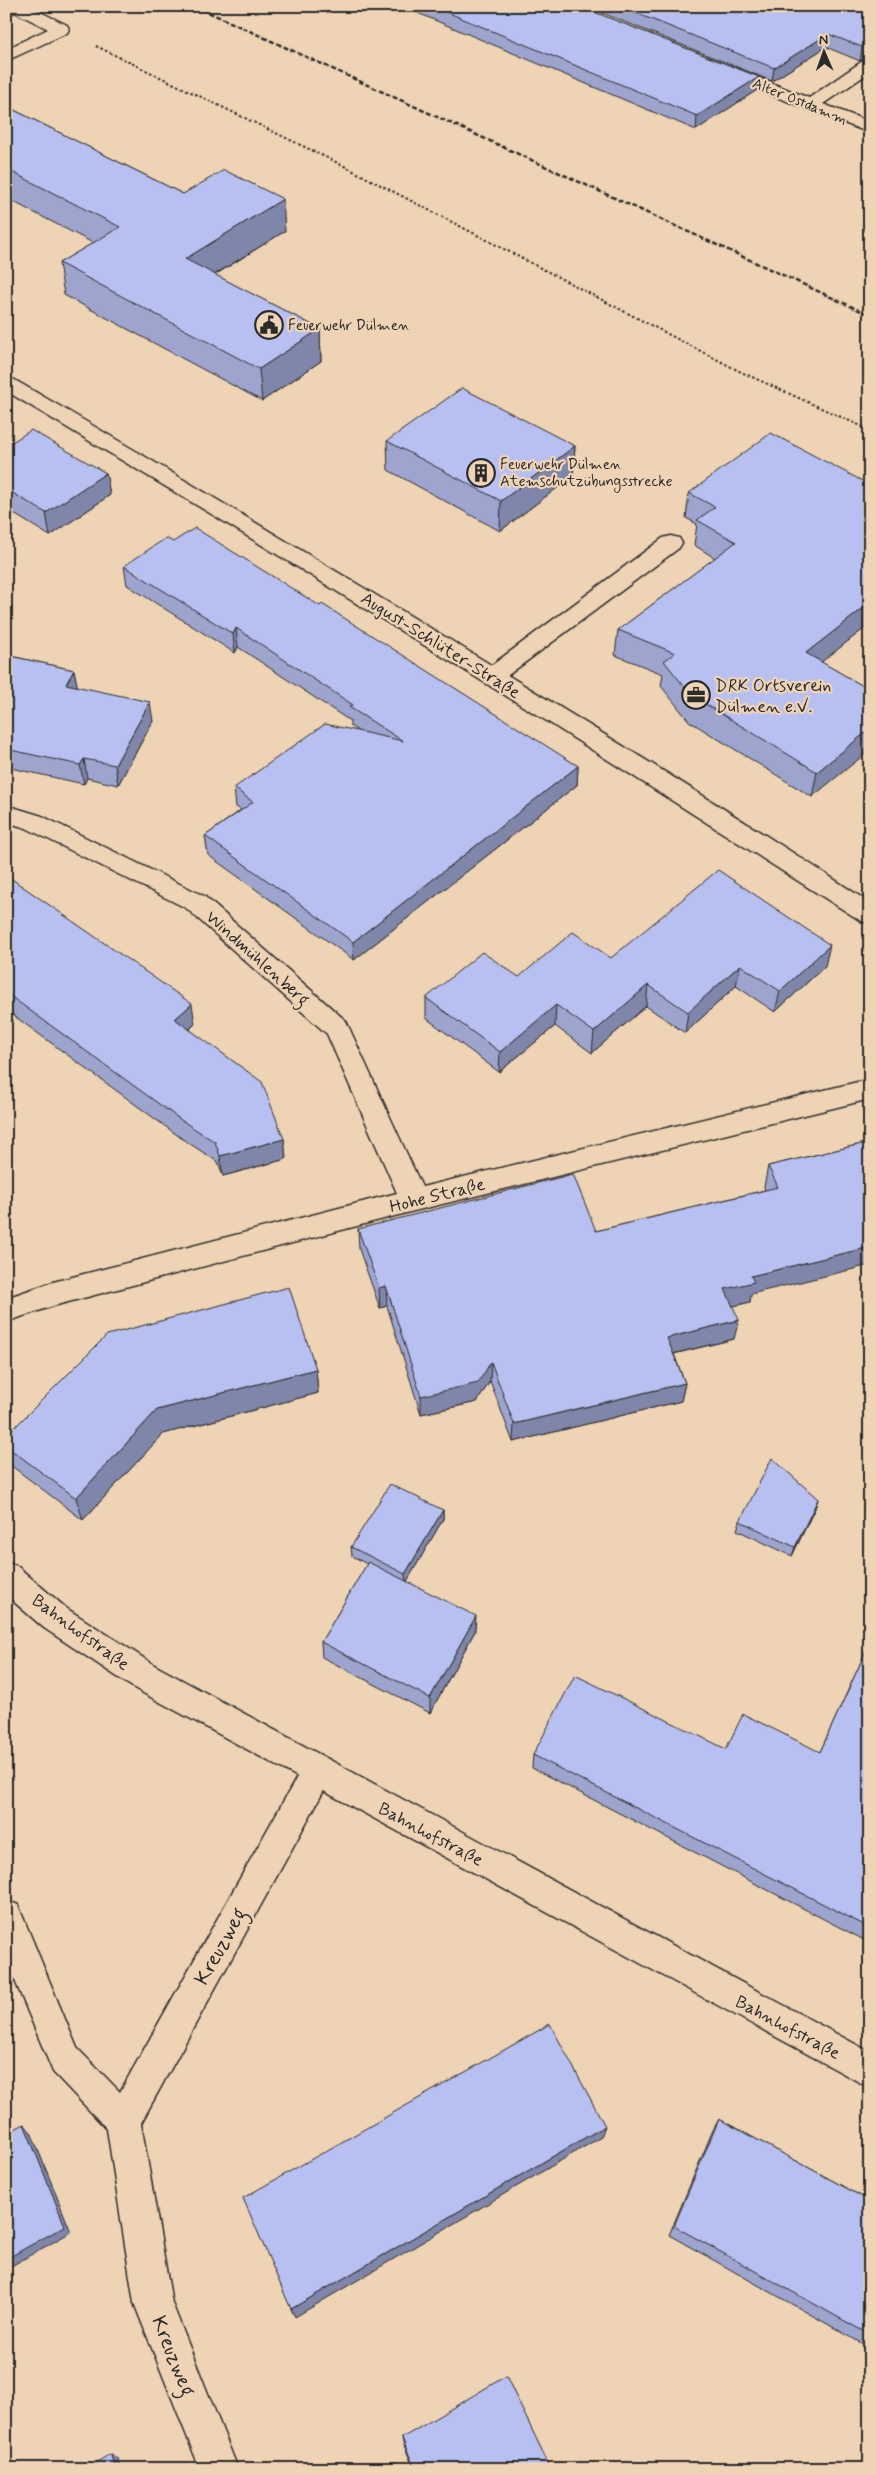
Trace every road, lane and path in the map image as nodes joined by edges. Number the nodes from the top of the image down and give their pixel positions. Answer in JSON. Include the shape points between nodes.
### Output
{"nodes":[{"id":1,"x":15,"y":6,"type":"edge"},
{"id":2,"x":61,"y":29,"type":"junction"},
{"id":3,"x":6,"y":56,"type":"edge"},
{"id":4,"x":870,"y":64,"type":"edge"},
{"id":5,"x":709,"y":65,"type":"edge"},
{"id":6,"x":810,"y":106,"type":"junction"},
{"id":7,"x":870,"y":128,"type":"edge"},
{"id":8,"x":6,"y":383,"type":"edge"},
{"id":9,"x":870,"y":430,"type":"edge"},
{"id":10,"x":671,"y":543,"type":"dead end"},
{"id":11,"x":492,"y":676,"type":"junction"},
{"id":12,"x":6,"y":813,"type":"edge"},
{"id":13,"x":870,"y":916,"type":"edge"},
{"id":14,"x":870,"y":1089,"type":"edge"},
{"id":15,"x":414,"y":1200,"type":"junction"},
{"id":16,"x":6,"y":1310,"type":"edge"},
{"id":17,"x":6,"y":1576,"type":"edge"},
{"id":18,"x":317,"y":1772,"type":"junction"},
{"id":19,"x":6,"y":1917,"type":"edge"},
{"id":20,"x":870,"y":2072,"type":"edge"},
{"id":21,"x":123,"y":2121,"type":"junction"},
{"id":22,"x":219,"y":2469,"type":"edge"}],
"edges":[{"from":1,"to":2,"type":"street"},
{"from":2,"to":3,"type":"street"},
{"from":2,"to":9,"type":"path","via":[[344,166],[741,372]]},
{"from":4,"to":6,"type":"street"},
{"from":5,"to":6,"type":"street","name":"Alter Ostdamm"},
{"from":6,"to":7,"type":"street","name":"Alter Ostdamm"},
{"from":8,"to":11,"type":"street","name":"August-Schlüter-Straße"},
{"from":10,"to":11,"type":"street"},
{"from":11,"to":13,"type":"street","name":"August-Schlüter-Straße","via":[[795,865]]},
{"from":12,"to":15,"type":"street","name":"Windmühlenberg","via":[[34,822],[195,902],[337,1028]]},
{"from":14,"to":15,"type":"street","name":"Hohe Straße"},
{"from":15,"to":16,"type":"street","name":"Hohe Straße","via":[[53,1294]]},
{"from":17,"to":18,"type":"street","name":"Bahnhofstraße","via":[[55,1618],[145,1677]]},
{"from":18,"to":20,"type":"street","name":"Bahnhofstraße"},
{"from":18,"to":21,"type":"street","name":"Kreuzweg"},
{"from":19,"to":21,"type":"street","via":[[65,2060]]},
{"from":21,"to":22,"type":"street","name":"Kreuzweg","via":[[153,2302]]}]}
